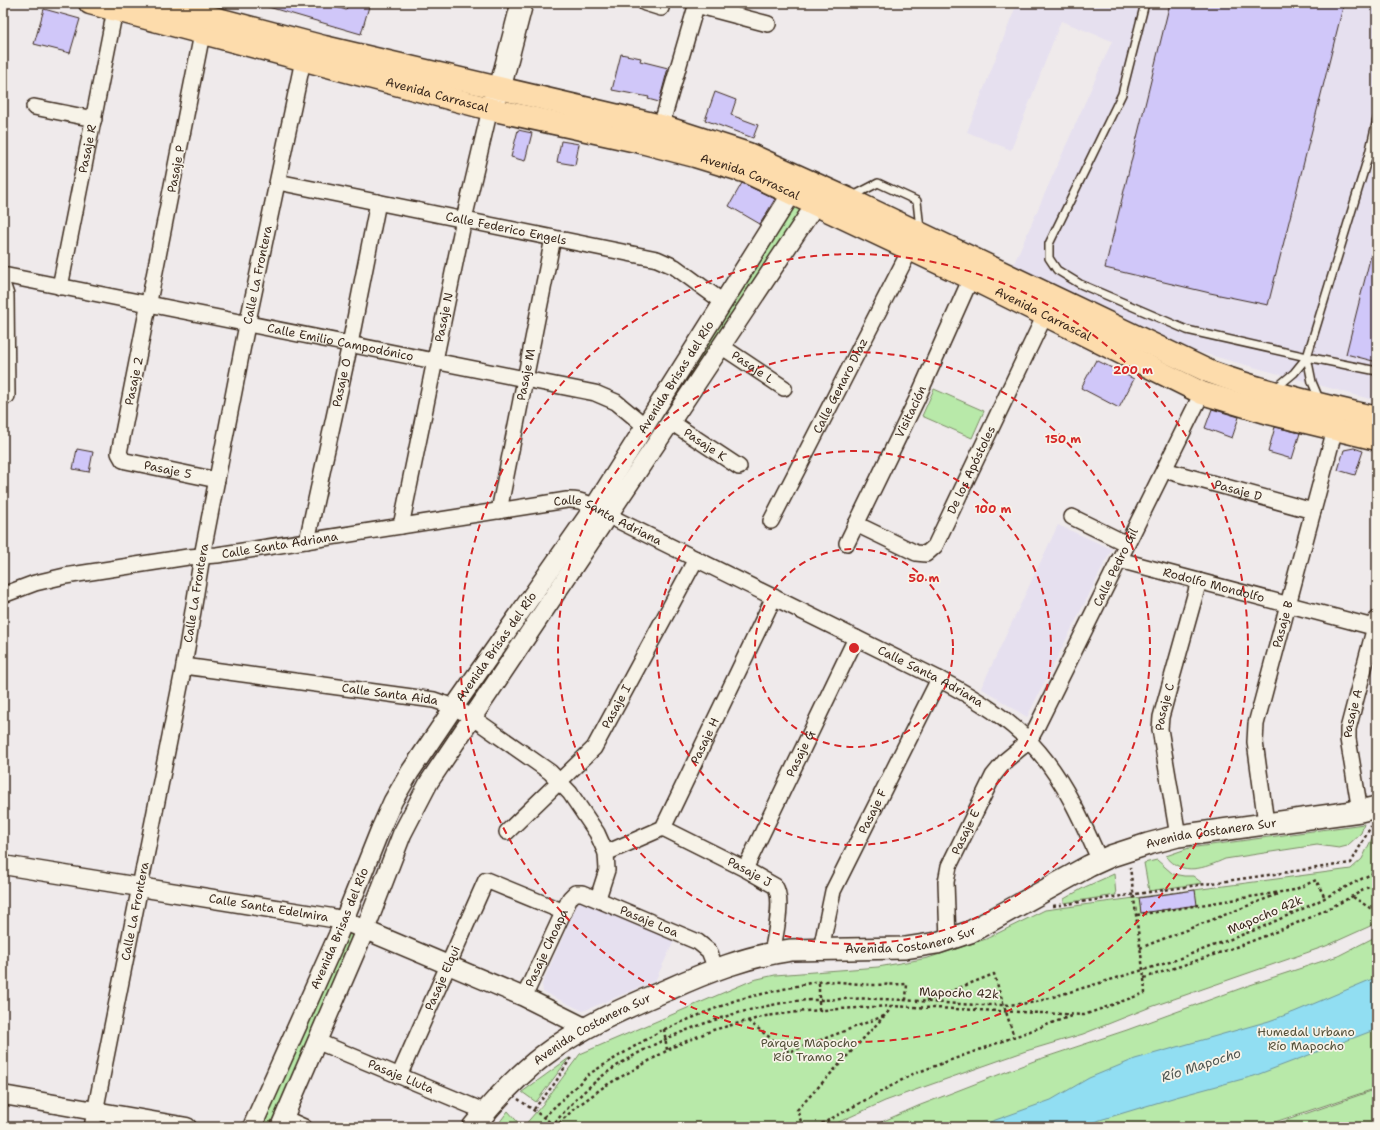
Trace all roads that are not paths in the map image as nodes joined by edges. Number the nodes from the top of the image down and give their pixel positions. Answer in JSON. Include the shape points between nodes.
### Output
{"nodes":[{"id":1,"x":90,"y":3,"type":"edge"},
{"id":2,"x":522,"y":3,"type":"edge"},
{"id":3,"x":645,"y":3,"type":"edge"},
{"id":4,"x":1145,"y":3,"type":"edge"},
{"id":5,"x":161,"y":4,"type":"edge"},
{"id":6,"x":697,"y":4,"type":"edge"},
{"id":7,"x":661,"y":8,"type":"dead end"},
{"id":8,"x":115,"y":10,"type":"junction"},
{"id":9,"x":768,"y":24,"type":"dead end"},
{"id":10,"x":202,"y":34,"type":"junction"},
{"id":11,"x":303,"y":60,"type":"junction"},
{"id":12,"x":500,"y":88,"type":"junction"},
{"id":13,"x":34,"y":107,"type":"dead end"},
{"id":14,"x":490,"y":108,"type":"junction"},
{"id":15,"x":94,"y":118,"type":"junction"},
{"id":16,"x":1377,"y":119,"type":"edge"},
{"id":17,"x":662,"y":126,"type":"junction"},
{"id":18,"x":641,"y":142,"type":"junction"},
{"id":19,"x":1369,"y":154,"type":"junction"},
{"id":20,"x":1377,"y":157,"type":"edge"},
{"id":21,"x":278,"y":182,"type":"junction"},
{"id":22,"x":792,"y":193,"type":"junction"},
{"id":23,"x":378,"y":202,"type":"junction"},
{"id":24,"x":815,"y":205,"type":"junction"},
{"id":25,"x":464,"y":219,"type":"junction"},
{"id":26,"x":553,"y":238,"type":"junction"},
{"id":27,"x":915,"y":242,"type":"junction"},
{"id":28,"x":3,"y":275,"type":"edge"},
{"id":29,"x":971,"y":278,"type":"junction"},
{"id":30,"x":3,"y":286,"type":"edge"},
{"id":31,"x":60,"y":287,"type":"junction"},
{"id":32,"x":723,"y":302,"type":"junction"},
{"id":33,"x":150,"y":305,"type":"junction"},
{"id":34,"x":1046,"y":315,"type":"junction"},
{"id":35,"x":248,"y":324,"type":"junction"},
{"id":36,"x":350,"y":344,"type":"junction"},
{"id":37,"x":721,"y":346,"type":"junction"},
{"id":38,"x":1307,"y":357,"type":"junction"},
{"id":39,"x":435,"y":361,"type":"junction"},
{"id":40,"x":1377,"y":371,"type":"edge"},
{"id":41,"x":525,"y":379,"type":"junction"},
{"id":42,"x":784,"y":388,"type":"dead end"},
{"id":43,"x":5,"y":390,"type":"edge"},
{"id":44,"x":1272,"y":392,"type":"junction"},
{"id":45,"x":1202,"y":393,"type":"junction"},
{"id":46,"x":1323,"y":405,"type":"junction"},
{"id":47,"x":1377,"y":418,"type":"edge"},
{"id":48,"x":671,"y":422,"type":"junction"},
{"id":49,"x":645,"y":426,"type":"junction"},
{"id":50,"x":1335,"y":429,"type":"junction"},
{"id":51,"x":1377,"y":439,"type":"edge"},
{"id":52,"x":120,"y":457,"type":"joint"},
{"id":53,"x":739,"y":467,"type":"dead end"},
{"id":54,"x":1164,"y":470,"type":"junction"},
{"id":55,"x":217,"y":480,"type":"junction"},
{"id":56,"x":499,"y":511,"type":"junction"},
{"id":57,"x":601,"y":511,"type":"junction"},
{"id":58,"x":1313,"y":511,"type":"junction"},
{"id":59,"x":1072,"y":517,"type":"dead end"},
{"id":60,"x":771,"y":521,"type":"dead end"},
{"id":61,"x":856,"y":524,"type":"junction"},
{"id":62,"x":401,"y":526,"type":"junction"},
{"id":63,"x":307,"y":541,"type":"junction"},
{"id":64,"x":847,"y":543,"type":"dead end"},
{"id":65,"x":1127,"y":544,"type":"junction"},
{"id":66,"x":202,"y":556,"type":"junction"},
{"id":67,"x":696,"y":559,"type":"junction"},
{"id":68,"x":1119,"y":560,"type":"junction"},
{"id":69,"x":1199,"y":581,"type":"junction"},
{"id":70,"x":3,"y":595,"type":"edge"},
{"id":71,"x":774,"y":598,"type":"junction"},
{"id":72,"x":1288,"y":604,"type":"junction"},
{"id":73,"x":1376,"y":624,"type":"edge"},
{"id":74,"x":856,"y":638,"type":"junction"},
{"id":75,"x":184,"y":666,"type":"junction"},
{"id":76,"x":939,"y":679,"type":"junction"},
{"id":77,"x":454,"y":707,"type":"junction"},
{"id":78,"x":473,"y":718,"type":"junction"},
{"id":79,"x":1028,"y":741,"type":"junction"},
{"id":80,"x":559,"y":780,"type":"junction"},
{"id":81,"x":1370,"y":813,"type":"edge"},
{"id":82,"x":1266,"y":823,"type":"junction"},
{"id":83,"x":663,"y":828,"type":"junction"},
{"id":84,"x":507,"y":832,"type":"dead end"},
{"id":85,"x":1178,"y":836,"type":"junction"},
{"id":86,"x":606,"y":853,"type":"junction"},
{"id":87,"x":1100,"y":861,"type":"junction"},
{"id":88,"x":3,"y":865,"type":"edge"},
{"id":89,"x":746,"y":869,"type":"junction"},
{"id":90,"x":140,"y":887,"type":"junction"},
{"id":91,"x":598,"y":898,"type":"junction"},
{"id":92,"x":567,"y":905,"type":"junction"},
{"id":93,"x":344,"y":921,"type":"junction"},
{"id":94,"x":365,"y":930,"type":"junction"},
{"id":95,"x":948,"y":940,"type":"junction"},
{"id":96,"x":821,"y":949,"type":"junction"},
{"id":97,"x":772,"y":953,"type":"junction"},
{"id":98,"x":448,"y":964,"type":"junction"},
{"id":99,"x":716,"y":969,"type":"junction"},
{"id":100,"x":524,"y":997,"type":"junction"},
{"id":101,"x":586,"y":1028,"type":"junction"},
{"id":102,"x":316,"y":1041,"type":"junction"},
{"id":103,"x":399,"y":1076,"type":"junction"},
{"id":104,"x":3,"y":1096,"type":"edge"},
{"id":105,"x":94,"y":1119,"type":"edge"},
{"id":106,"x":480,"y":1119,"type":"edge"},
{"id":107,"x":282,"y":1122,"type":"edge"},
{"id":108,"x":187,"y":1127,"type":"edge"},
{"id":109,"x":252,"y":1127,"type":"edge"},
{"id":110,"x":304,"y":1127,"type":"edge"}],
"edges":[{"from":1,"to":8,"type":"main road","name":"Avenida Carrascal"},
{"from":2,"to":12,"type":"main road"},
{"from":3,"to":7,"type":"street"},
{"from":4,"to":38,"type":"lane","via":[[1122,94],[1049,244],[1049,258],[1057,270],[1080,284],[1187,330]]},
{"from":5,"to":12,"type":"main road","name":"Avenida Carrascal","via":[[324,47]]},
{"from":6,"to":9,"type":"street"},
{"from":6,"to":17,"type":"street"},
{"from":8,"to":10,"type":"main road","name":"Avenida Carrascal"},
{"from":8,"to":15,"type":"street","name":"Pasaje R"},
{"from":10,"to":11,"type":"main road","name":"Avenida Carrascal"},
{"from":10,"to":33,"type":"street","name":"Pasaje P"},
{"from":11,"to":14,"type":"main road","name":"Avenida Carrascal"},
{"from":11,"to":21,"type":"street","name":"Calle La Frontera"},
{"from":12,"to":14,"type":"main road"},
{"from":12,"to":17,"type":"main road","name":"Avenida Carrascal"},
{"from":13,"to":15,"type":"street"},
{"from":14,"to":18,"type":"main road","name":"Avenida Carrascal"},
{"from":14,"to":25,"type":"street","name":"Pasaje N"},
{"from":15,"to":31,"type":"street","name":"Pasaje R"},
{"from":16,"to":19,"type":"lane"},
{"from":17,"to":18,"type":"main road","via":[[653,137]]},
{"from":17,"to":27,"type":"main road","name":"Avenida Carrascal","via":[[748,154],[848,199]]},
{"from":18,"to":22,"type":"main road","name":"Avenida Carrascal","via":[[740,169]]},
{"from":19,"to":20,"type":"lane"},
{"from":19,"to":38,"type":"lane"},
{"from":21,"to":23,"type":"street","name":"Calle Federico Engels"},
{"from":21,"to":35,"type":"street","name":"Calle La Frontera"},
{"from":22,"to":24,"type":"main road","name":"Avenida Carrascal"},
{"from":22,"to":32,"type":"street","name":"Avenida Brisas del Río"},
{"from":23,"to":25,"type":"street","name":"Calle Federico Engels"},
{"from":23,"to":36,"type":"street","name":"Pasaje O"},
{"from":24,"to":27,"type":"main road","name":"Avenida Carrascal"},
{"from":24,"to":37,"type":"street","name":"Avenida Brisas del Río"},
{"from":25,"to":26,"type":"street","name":"Calle Federico Engels"},
{"from":25,"to":39,"type":"street","name":"Pasaje N"},
{"from":26,"to":32,"type":"street","name":"Calle Federico Engels","via":[[663,261],[679,269]]},
{"from":26,"to":41,"type":"street","name":"Pasaje M"},
{"from":27,"to":29,"type":"main road","name":"Avenida Carrascal"},
{"from":27,"to":44,"type":"main road","name":"Avenida Carrascal","via":[[1210,372]]},
{"from":27,"to":60,"type":"street","name":"Calle Genaro Díaz"},
{"from":28,"to":31,"type":"street","name":"Calle Emilio Campodónico"},
{"from":29,"to":34,"type":"main road","name":"Avenida Carrascal"},
{"from":29,"to":61,"type":"street","name":"Visitación","via":[[917,399]]},
{"from":30,"to":43,"type":"street","via":[[6,295]]},
{"from":31,"to":33,"type":"street","name":"Calle Emilio Campodónico"},
{"from":32,"to":49,"type":"street","name":"Avenida Brisas del Río"},
{"from":33,"to":35,"type":"street","name":"Calle Emilio Campodónico"},
{"from":33,"to":52,"type":"street","name":"Pasaje 2"},
{"from":34,"to":45,"type":"main road","name":"Avenida Carrascal"},
{"from":34,"to":61,"type":"street","name":"De los Apóstoles","via":[[935,546],[926,554],[916,552]]},
{"from":35,"to":36,"type":"street","name":"Calle Emilio Campodónico"},
{"from":35,"to":55,"type":"street","name":"Calle La Frontera"},
{"from":36,"to":39,"type":"street","name":"Calle Emilio Campodónico"},
{"from":36,"to":63,"type":"street","name":"Pasaje O"},
{"from":37,"to":42,"type":"street","name":"Pasaje L"},
{"from":37,"to":48,"type":"street","name":"Avenida Brisas del Río"},
{"from":38,"to":40,"type":"lane"},
{"from":38,"to":44,"type":"lane","via":[[1294,373]]},
{"from":38,"to":46,"type":"lane","via":[[1312,382]]},
{"from":39,"to":41,"type":"street","name":"Calle Emilio Campodónico"},
{"from":39,"to":62,"type":"street","name":"Pasaje N"},
{"from":41,"to":49,"type":"street","name":"Calle Emilio Campodónico","via":[[602,395],[616,402]]},
{"from":41,"to":56,"type":"street","name":"Pasaje M"},
{"from":44,"to":46,"type":"main road","name":"Avenida Carrascal"},
{"from":45,"to":50,"type":"main road","name":"Avenida Carrascal"},
{"from":45,"to":54,"type":"street","name":"Calle Pedro Gil"},
{"from":46,"to":47,"type":"main road","name":"Avenida Carrascal"},
{"from":48,"to":53,"type":"street","name":"Pasaje K"},
{"from":48,"to":57,"type":"street","name":"Avenida Brisas del Río"},
{"from":49,"to":57,"type":"street","name":"Avenida Brisas del Río"},
{"from":50,"to":51,"type":"main road","name":"Avenida Carrascal"},
{"from":50,"to":58,"type":"street","name":"Pasaje B"},
{"from":52,"to":55,"type":"street","name":"Pasaje 5","via":[[126,461]]},
{"from":54,"to":58,"type":"street","name":"Pasaje D"},
{"from":54,"to":65,"type":"street","name":"Calle Pedro Gil"},
{"from":55,"to":66,"type":"street","name":"Calle La Frontera"},
{"from":56,"to":57,"type":"street","name":"Calle Santa Adriana","via":[[574,500]]},
{"from":56,"to":62,"type":"street","name":"Calle Santa Adriana"},
{"from":57,"to":67,"type":"street","name":"Calle Santa Adriana"},
{"from":57,"to":77,"type":"street","name":"Avenida Brisas del Río"},
{"from":57,"to":78,"type":"street","name":"Avenida Brisas del Río"},
{"from":58,"to":72,"type":"street","name":"Pasaje B"},
{"from":59,"to":65,"type":"street"},
{"from":61,"to":64,"type":"street","name":"Visitación"},
{"from":62,"to":63,"type":"street","name":"Calle Santa Adriana"},
{"from":63,"to":66,"type":"street","name":"Calle Santa Adriana"},
{"from":65,"to":68,"type":"street","name":"Calle Pedro Gil"},
{"from":66,"to":70,"type":"street","name":"Calle Santa Adriana","via":[[65,576]]},
{"from":66,"to":75,"type":"street","name":"Calle La Frontera"},
{"from":67,"to":71,"type":"street","name":"Calle Santa Adriana"},
{"from":67,"to":80,"type":"street","name":"Pasaje I","via":[[598,741],[589,753]]},
{"from":68,"to":69,"type":"street","name":"Rodolfo Mondolfo"},
{"from":68,"to":79,"type":"street","name":"Calle Pedro Gil"},
{"from":69,"to":72,"type":"street","name":"Rodolfo Mondolfo"},
{"from":69,"to":85,"type":"street","name":"Pasaje C","via":[[1161,717],[1160,729]]},
{"from":71,"to":74,"type":"street","name":"Calle Santa Adriana"},
{"from":71,"to":83,"type":"street","name":"Pasaje H"},
{"from":72,"to":73,"type":"street","name":"Rodolfo Mondolfo"},
{"from":72,"to":82,"type":"street","name":"Pasaje B","via":[[1255,730]]},
{"from":73,"to":81,"type":"street","name":"Pasaje A","via":[[1347,734]]},
{"from":74,"to":76,"type":"street","name":"Calle Santa Adriana"},
{"from":74,"to":89,"type":"street","name":"Pasaje G"},
{"from":75,"to":77,"type":"street","name":"Calle Santa Aida","via":[[434,700]]},
{"from":75,"to":90,"type":"street","name":"Calle La Frontera"},
{"from":76,"to":79,"type":"street","name":"Calle Santa Adriana","via":[[993,711]]},
{"from":76,"to":96,"type":"street","name":"Pasaje F","via":[[833,891]]},
{"from":77,"to":78,"type":"street","name":"Calle Santa Aida"},
{"from":77,"to":93,"type":"street","name":"Avenida Brisas del Río","via":[[393,801]]},
{"from":78,"to":80,"type":"street","name":"Calle Santa Aida"},
{"from":78,"to":94,"type":"street","name":"Avenida Brisas del Río","via":[[429,782],[416,806],[402,834]]},
{"from":79,"to":87,"type":"street","name":"Calle Santa Adriana","via":[[1057,776]]},
{"from":79,"to":95,"type":"street","name":"Pasaje E","via":[[996,771],[949,866],[946,882]]},
{"from":80,"to":84,"type":"street","name":"Pasaje I"},
{"from":80,"to":86,"type":"street","name":"Calle Santa Aida","via":[[597,833]]},
{"from":81,"to":82,"type":"main road","name":"Avenida Costanera Sur"},
{"from":82,"to":85,"type":"main road","name":"Avenida Costanera Sur"},
{"from":83,"to":86,"type":"street"},
{"from":83,"to":89,"type":"street","name":"Pasaje J"},
{"from":85,"to":87,"type":"main road","name":"Avenida Costanera Sur"},
{"from":86,"to":91,"type":"street","name":"Calle Santa Aida","via":[[607,870]]},
{"from":87,"to":95,"type":"main road","name":"Avenida Costanera Sur","via":[[970,932]]},
{"from":88,"to":90,"type":"street","name":"Calle Santa Edelmira"},
{"from":89,"to":97,"type":"street","name":"Pasaje J","via":[[771,883],[778,891],[780,901]]},
{"from":90,"to":93,"type":"street","name":"Calle Santa Edelmira"},
{"from":90,"to":105,"type":"street","name":"Calle La Frontera"},
{"from":91,"to":92,"type":"street","name":"Pasaje Loa","via":[[575,893]]},
{"from":91,"to":99,"type":"street","name":"Pasaje Loa","via":[[698,942],[709,951]]},
{"from":92,"to":98,"type":"street","name":"Pasaje Elqui","via":[[486,880]]},
{"from":92,"to":100,"type":"street","name":"Pasaje Choapa"},
{"from":93,"to":94,"type":"street","name":"Calle Santa Edelmira"},
{"from":93,"to":109,"type":"street","name":"Avenida Brisas del Río"},
{"from":94,"to":98,"type":"street","name":"Calle Santa Edelmira"},
{"from":94,"to":102,"type":"street","name":"Avenida Brisas del Río"},
{"from":95,"to":96,"type":"main road","name":"Avenida Costanera Sur","via":[[905,948]]},
{"from":96,"to":97,"type":"main road","name":"Avenida Costanera Sur"},
{"from":97,"to":99,"type":"main road","name":"Avenida Costanera Sur"},
{"from":98,"to":100,"type":"street","name":"Calle Santa Edelmira"},
{"from":98,"to":103,"type":"street","name":"Pasaje Elqui"},
{"from":99,"to":101,"type":"main road","name":"Avenida Costanera Sur"},
{"from":100,"to":101,"type":"street","name":"Calle Santa Edelmira"},
{"from":101,"to":106,"type":"main road","name":"Avenida Costanera Sur","via":[[544,1055],[506,1090]]},
{"from":102,"to":103,"type":"street","name":"Pasaje Lluta"},
{"from":102,"to":107,"type":"street","name":"Avenida Brisas del Río"},
{"from":103,"to":106,"type":"street","name":"Pasaje Lluta"},
{"from":104,"to":105,"type":"street"},
{"from":105,"to":108,"type":"street"},
{"from":107,"to":110,"type":"street"}]}
